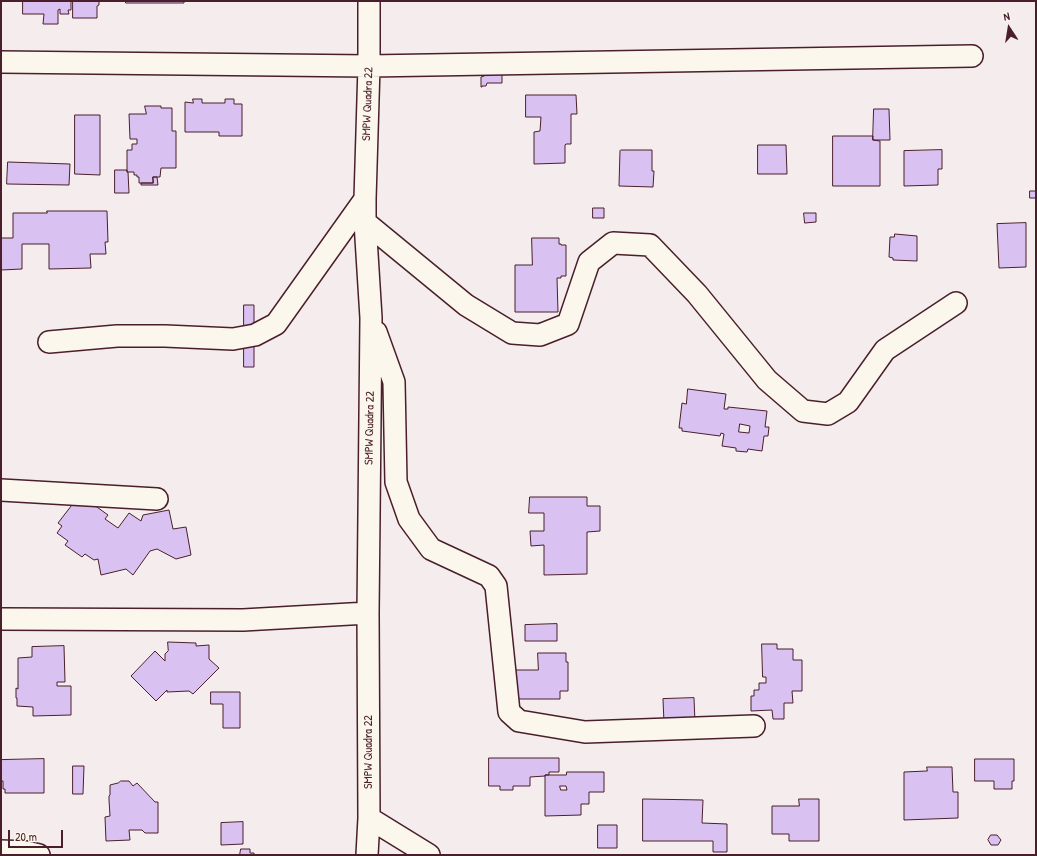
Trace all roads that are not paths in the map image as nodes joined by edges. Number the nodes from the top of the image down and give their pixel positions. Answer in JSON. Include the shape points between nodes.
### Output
{"nodes":[{"id":1,"x":369,"y":1,"type":"edge"},
{"id":2,"x":972,"y":56,"type":"dead end"},
{"id":3,"x":1,"y":62,"type":"edge"},
{"id":4,"x":369,"y":66,"type":"junction"},
{"id":5,"x":365,"y":199,"type":"junction"},
{"id":6,"x":365,"y":222,"type":"junction"},
{"id":7,"x":956,"y":303,"type":"dead end"},
{"id":8,"x":371,"y":318,"type":"junction"},
{"id":9,"x":49,"y":342,"type":"dead end"},
{"id":10,"x":1,"y":490,"type":"edge"},
{"id":11,"x":157,"y":499,"type":"dead end"},
{"id":12,"x":368,"y":613,"type":"junction"},
{"id":13,"x":1,"y":619,"type":"edge"},
{"id":14,"x":754,"y":726,"type":"dead end"},
{"id":15,"x":369,"y":818,"type":"junction"},
{"id":16,"x":1,"y":851,"type":"edge"},
{"id":17,"x":39,"y":855,"type":"edge"},
{"id":18,"x":367,"y":855,"type":"edge"},
{"id":19,"x":429,"y":855,"type":"edge"}],
"edges":[{"from":1,"to":4,"type":"street","name":"SMPW Quadra 22"},
{"from":2,"to":4,"type":"street"},
{"from":3,"to":4,"type":"street"},
{"from":4,"to":5,"type":"street","name":"SMPW Quadra 22"},
{"from":5,"to":6,"type":"street","name":"SMPW Quadra 22"},
{"from":5,"to":9,"type":"street","via":[[276,324],[255,335],[233,339],[117,336]]},
{"from":6,"to":7,"type":"street","via":[[466,305],[512,333],[540,335],[568,324],[589,262],[612,243],[650,245],[697,294],[767,380],[803,411],[828,414],[848,402],[885,350]]},
{"from":6,"to":8,"type":"street","name":"SMPW Quadra 22"},
{"from":8,"to":12,"type":"street","name":"SMPW Quadra 22"},
{"from":8,"to":14,"type":"street","via":[[394,382],[396,482],[409,520],[431,549],[489,576],[496,586],[510,712],[519,721],[585,732]]},
{"from":10,"to":11,"type":"street"},
{"from":12,"to":13,"type":"street","via":[[243,620]]},
{"from":12,"to":15,"type":"street","name":"SMPW Quadra 22"},
{"from":15,"to":18,"type":"street","name":"SMPW Quadra 22"},
{"from":15,"to":19,"type":"street"},
{"from":16,"to":17,"type":"street"}]}
